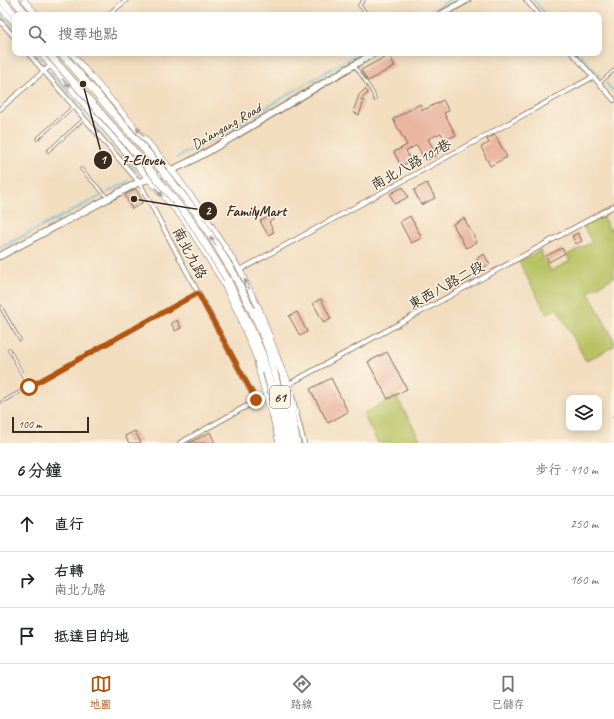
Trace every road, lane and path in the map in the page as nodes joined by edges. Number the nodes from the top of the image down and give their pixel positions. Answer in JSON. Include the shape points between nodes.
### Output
{"nodes":[{"id":1,"x":2,"y":0,"type":"edge"},
{"id":2,"x":14,"y":0,"type":"edge"},
{"id":3,"x":24,"y":0,"type":"edge"},
{"id":4,"x":126,"y":0,"type":"edge"},
{"id":5,"x":364,"y":0,"type":"edge"},
{"id":6,"x":467,"y":0,"type":"edge"},
{"id":7,"x":526,"y":0,"type":"edge"},
{"id":8,"x":0,"y":7,"type":"edge"},
{"id":9,"x":12,"y":12,"type":"edge"},
{"id":10,"x":24,"y":12,"type":"edge"},
{"id":11,"x":35,"y":12,"type":"edge"},
{"id":12,"x":112,"y":12,"type":"edge"},
{"id":13,"x":365,"y":12,"type":"edge"},
{"id":14,"x":445,"y":12,"type":"edge"},
{"id":15,"x":536,"y":12,"type":"edge"},
{"id":16,"x":0,"y":21,"type":"edge"},
{"id":17,"x":12,"y":21,"type":"edge"},
{"id":18,"x":12,"y":35,"type":"edge"},
{"id":19,"x":31,"y":56,"type":"edge"},
{"id":20,"x":42,"y":56,"type":"edge"},
{"id":21,"x":51,"y":56,"type":"edge"},
{"id":22,"x":63,"y":56,"type":"edge"},
{"id":23,"x":74,"y":56,"type":"edge"},
{"id":24,"x":369,"y":56,"type":"edge"},
{"id":25,"x":575,"y":56,"type":"edge"},
{"id":26,"x":50,"y":65,"type":"junction"},
{"id":27,"x":354,"y":65,"type":"junction"},
{"id":28,"x":43,"y":70,"type":"junction"},
{"id":29,"x":614,"y":70,"type":"edge"},
{"id":30,"x":593,"y":77,"type":"junction"},
{"id":31,"x":599,"y":84,"type":"junction"},
{"id":32,"x":375,"y":100,"type":"dead end"},
{"id":33,"x":614,"y":100,"type":"edge"},
{"id":34,"x":74,"y":106,"type":"junction"},
{"id":35,"x":0,"y":109,"type":"edge"},
{"id":36,"x":85,"y":118,"type":"junction"},
{"id":37,"x":37,"y":139,"type":"dead end"},
{"id":38,"x":48,"y":151,"type":"dead end"},
{"id":39,"x":81,"y":169,"type":"dead end"},
{"id":40,"x":172,"y":169,"type":"junction"},
{"id":41,"x":149,"y":179,"type":"junction"},
{"id":42,"x":139,"y":182,"type":"junction"},
{"id":43,"x":108,"y":198,"type":"junction"},
{"id":44,"x":614,"y":206,"type":"edge"},
{"id":45,"x":0,"y":256,"type":"edge"},
{"id":46,"x":237,"y":272,"type":"junction"},
{"id":47,"x":198,"y":293,"type":"junction"},
{"id":48,"x":0,"y":306,"type":"edge"},
{"id":49,"x":258,"y":308,"type":"junction"},
{"id":50,"x":242,"y":321,"type":"junction"},
{"id":51,"x":20,"y":340,"type":"dead end"},
{"id":52,"x":9,"y":349,"type":"dead end"},
{"id":53,"x":290,"y":384,"type":"junction"},
{"id":54,"x":29,"y":387,"type":"junction"},
{"id":55,"x":267,"y":396,"type":"junction"},
{"id":56,"x":256,"y":400,"type":"junction"},
{"id":57,"x":0,"y":403,"type":"edge"},
{"id":58,"x":614,"y":414,"type":"edge"},
{"id":59,"x":611,"y":417,"type":"dead end"},
{"id":60,"x":180,"y":443,"type":"edge"},
{"id":61,"x":278,"y":443,"type":"edge"},
{"id":62,"x":285,"y":443,"type":"edge"},
{"id":63,"x":291,"y":443,"type":"edge"},
{"id":64,"x":297,"y":443,"type":"edge"},
{"id":65,"x":304,"y":443,"type":"edge"}],
"edges":[{"from":1,"to":9,"type":"highway"},
{"from":2,"to":10,"type":"highway"},
{"from":3,"to":11,"type":"street"},
{"from":4,"to":12,"type":"street"},
{"from":5,"to":13,"type":"lane","via":[[359,5]]},
{"from":6,"to":14,"type":"main road"},
{"from":7,"to":15,"type":"street"},
{"from":8,"to":17,"type":"street"},
{"from":16,"to":18,"type":"street"},
{"from":19,"to":28,"type":"street","name":"南北九路"},
{"from":20,"to":26,"type":"street"},
{"from":21,"to":62,"type":"highway","number":"61","bridge":true,"via":[[189,218],[227,279],[262,354]]},
{"from":46,"to":22,"type":"highway","number":"61","one_way":true,"bridge":true,"via":[[196,212]]},
{"from":40,"to":23,"type":"street","one_way":true},
{"from":24,"to":27,"type":"main road","name":"Da’angang Road"},
{"from":25,"to":30,"type":"street"},
{"from":26,"to":28,"type":"street"},
{"from":26,"to":41,"type":"street","one_way":true},
{"from":27,"to":32,"type":"lane"},
{"from":27,"to":40,"type":"main road","name":"Da’angang Road","via":[[211,150]]},
{"from":28,"to":34,"type":"street","name":"南北九路"},
{"from":28,"to":35,"type":"street"},
{"from":29,"to":31,"type":"lane"},
{"from":30,"to":31,"type":"street"},
{"from":30,"to":46,"type":"street","name":"南北八路101巷"},
{"from":31,"to":33,"type":"street"},
{"from":34,"to":36,"type":"street","name":"南北九路"},
{"from":34,"to":37,"type":"lane"},
{"from":36,"to":38,"type":"lane"},
{"from":36,"to":42,"type":"street","name":"南北九路"},
{"from":39,"to":43,"type":"lane"},
{"from":40,"to":41,"type":"main road","name":"Da’angang Road"},
{"from":40,"to":46,"type":"street","via":[[200,208]]},
{"from":41,"to":42,"type":"main road","name":"Da’angang Road"},
{"from":41,"to":50,"type":"street","one_way":true,"via":[[185,221],[221,279]]},
{"from":42,"to":43,"type":"main road","name":"Da’angang Road"},
{"from":42,"to":47,"type":"street","name":"南北九路"},
{"from":43,"to":45,"type":"main road","name":"Da’angang Road"},
{"from":44,"to":53,"type":"street","name":"東西八路二段"},
{"from":49,"to":46,"type":"street","one_way":true},
{"from":46,"to":63,"type":"highway","number":"61","via":[[269,351]]},
{"from":47,"to":54,"type":"lane"},
{"from":47,"to":56,"type":"street","name":"南北九路"},
{"from":48,"to":51,"type":"lane"},
{"from":49,"to":53,"type":"street"},
{"from":49,"to":64,"type":"highway","via":[[283,375]]},
{"from":50,"to":55,"type":"street"},
{"from":50,"to":61,"type":"highway","via":[[262,371]]},
{"from":52,"to":54,"type":"lane"},
{"from":53,"to":65,"type":"street"},
{"from":54,"to":57,"type":"lane"},
{"from":55,"to":56,"type":"street"},
{"from":55,"to":61,"type":"street"},
{"from":56,"to":60,"type":"street"},
{"from":58,"to":59,"type":"path"}]}
